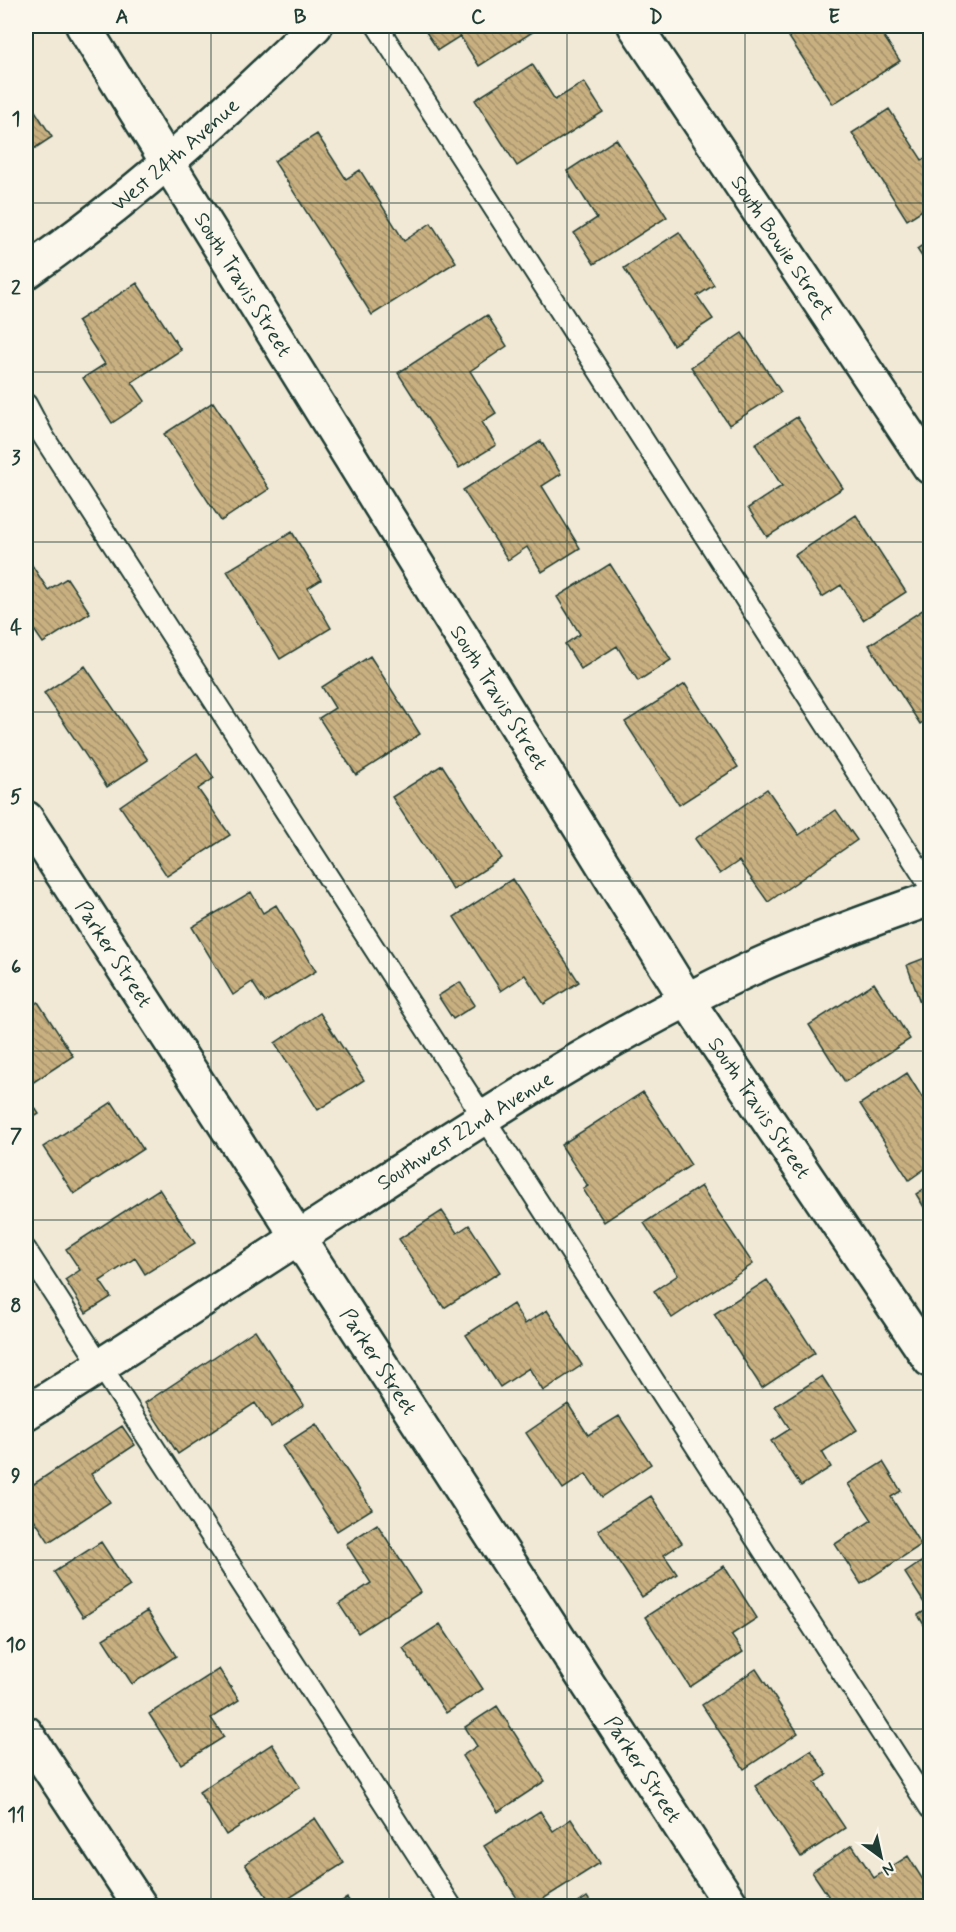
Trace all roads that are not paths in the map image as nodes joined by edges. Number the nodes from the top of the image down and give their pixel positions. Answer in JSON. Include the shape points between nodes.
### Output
{"nodes":[{"id":1,"x":83,"y":26,"type":"edge"},
{"id":2,"x":315,"y":26,"type":"edge"},
{"id":3,"x":377,"y":26,"type":"edge"},
{"id":4,"x":635,"y":26,"type":"edge"},
{"id":5,"x":169,"y":162,"type":"junction"},
{"id":6,"x":26,"y":272,"type":"edge"},
{"id":7,"x":26,"y":404,"type":"edge"},
{"id":8,"x":930,"y":467,"type":"edge"},
{"id":9,"x":26,"y":818,"type":"edge"},
{"id":10,"x":930,"y":886,"type":"edge"},
{"id":11,"x":930,"y":899,"type":"edge"},
{"id":12,"x":687,"y":1000,"type":"junction"},
{"id":13,"x":484,"y":1118,"type":"junction"},
{"id":14,"x":298,"y":1238,"type":"junction"},
{"id":15,"x":26,"y":1250,"type":"edge"},
{"id":16,"x":930,"y":1360,"type":"edge"},
{"id":17,"x":101,"y":1365,"type":"junction"},
{"id":18,"x":26,"y":1413,"type":"edge"},
{"id":19,"x":26,"y":1733,"type":"edge"},
{"id":20,"x":930,"y":1808,"type":"edge"},
{"id":21,"x":140,"y":1906,"type":"edge"},
{"id":22,"x":451,"y":1906,"type":"edge"},
{"id":23,"x":732,"y":1906,"type":"edge"}],
"edges":[{"from":1,"to":5,"type":"street","name":"South Travis Street"},
{"from":2,"to":5,"type":"street","name":"West 24th Avenue"},
{"from":3,"to":10,"type":"lane"},
{"from":4,"to":8,"type":"street","name":"South Bowie Street"},
{"from":5,"to":6,"type":"street","name":"West 24th Avenue"},
{"from":5,"to":12,"type":"street","name":"South Travis Street"},
{"from":7,"to":13,"type":"lane","via":[[82,497]]},
{"from":9,"to":14,"type":"street","name":"Parker Street"},
{"from":11,"to":12,"type":"street","name":"Southwest 22nd Avenue","via":[[845,928]]},
{"from":12,"to":13,"type":"street","name":"Southwest 22nd Avenue"},
{"from":12,"to":16,"type":"street","name":"South Travis Street"},
{"from":13,"to":14,"type":"street","name":"Southwest 22nd Avenue"},
{"from":13,"to":20,"type":"lane"},
{"from":14,"to":17,"type":"street","name":"Southwest 22nd Avenue"},
{"from":14,"to":23,"type":"street","name":"Parker Street"},
{"from":15,"to":17,"type":"lane"},
{"from":17,"to":18,"type":"street","name":"Southwest 22nd Avenue"},
{"from":17,"to":22,"type":"lane"},
{"from":19,"to":21,"type":"street"}]}
